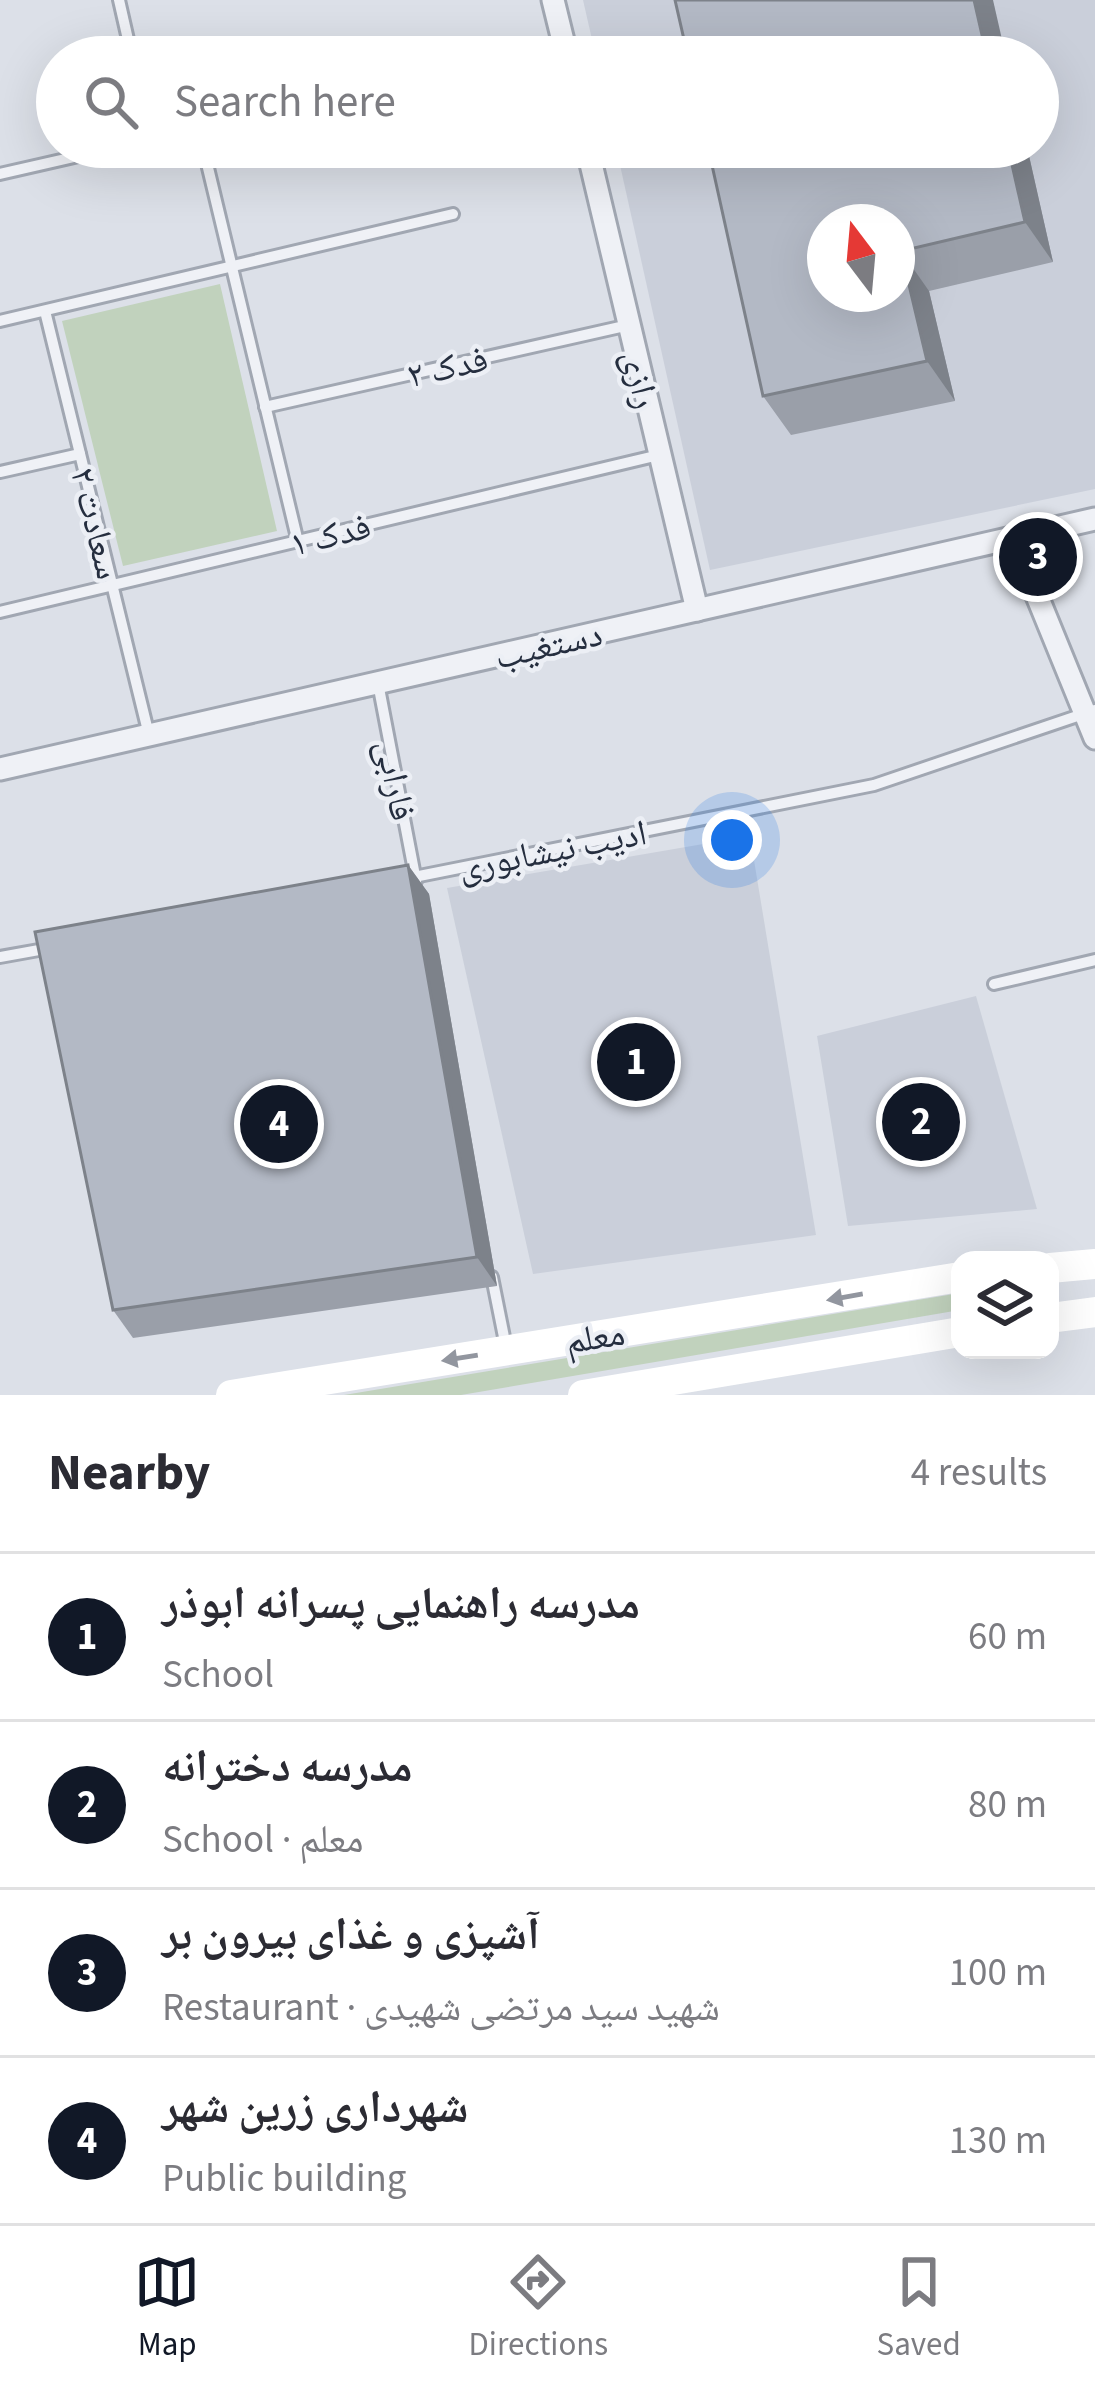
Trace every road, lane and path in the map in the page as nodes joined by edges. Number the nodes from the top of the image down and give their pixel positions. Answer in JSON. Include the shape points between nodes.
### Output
{"nodes":[{"id":1,"x":119,"y":0,"type":"edge"},
{"id":2,"x":553,"y":0,"type":"edge"},
{"id":3,"x":127,"y":36,"type":"edge"},
{"id":4,"x":561,"y":36,"type":"edge"},
{"id":5,"x":36,"y":166,"type":"edge"},
{"id":6,"x":208,"y":168,"type":"edge"},
{"id":7,"x":592,"y":168,"type":"edge"},
{"id":8,"x":0,"y":174,"type":"edge"},
{"id":9,"x":453,"y":214,"type":"dead end"},
{"id":10,"x":231,"y":266,"type":"junction"},
{"id":11,"x":45,"y":311,"type":"junction"},
{"id":12,"x":0,"y":321,"type":"edge"},
{"id":13,"x":629,"y":325,"type":"junction"},
{"id":14,"x":265,"y":406,"type":"junction"},
{"id":15,"x":80,"y":454,"type":"junction"},
{"id":16,"x":659,"y":455,"type":"junction"},
{"id":17,"x":0,"y":472,"type":"edge"},
{"id":18,"x":1095,"y":519,"type":"edge"},
{"id":19,"x":1013,"y":537,"type":"junction"},
{"id":20,"x":298,"y":542,"type":"junction"},
{"id":21,"x":113,"y":587,"type":"junction"},
{"id":22,"x":697,"y":610,"type":"junction"},
{"id":23,"x":0,"y":612,"type":"edge"},
{"id":24,"x":378,"y":683,"type":"junction"},
{"id":25,"x":1090,"y":712,"type":"edge"},
{"id":26,"x":149,"y":735,"type":"junction"},
{"id":27,"x":1095,"y":738,"type":"edge"},
{"id":28,"x":0,"y":770,"type":"edge"},
{"id":29,"x":416,"y":876,"type":"junction"},
{"id":30,"x":392,"y":881,"type":"edge"},
{"id":31,"x":420,"y":899,"type":"edge"},
{"id":32,"x":69,"y":944,"type":"edge"},
{"id":33,"x":0,"y":957,"type":"edge"},
{"id":34,"x":1095,"y":960,"type":"edge"},
{"id":35,"x":994,"y":984,"type":"dead end"},
{"id":36,"x":489,"y":1260,"type":"dead end"},
{"id":37,"x":1095,"y":1264,"type":"edge"},
{"id":38,"x":1059,"y":1267,"type":"edge"},
{"id":39,"x":951,"y":1279,"type":"edge"},
{"id":40,"x":1095,"y":1312,"type":"edge"},
{"id":41,"x":1059,"y":1317,"type":"edge"},
{"id":42,"x":951,"y":1334,"type":"edge"},
{"id":43,"x":507,"y":1350,"type":"junction"},
{"id":44,"x":231,"y":1395,"type":"edge"},
{"id":45,"x":583,"y":1395,"type":"edge"}],
"edges":[{"from":1,"to":3,"type":"lane"},
{"from":2,"to":4,"type":"street"},
{"from":5,"to":8,"type":"lane"},
{"from":6,"to":10,"type":"lane"},
{"from":7,"to":13,"type":"street","name":"رازی"},
{"from":9,"to":10,"type":"lane"},
{"from":10,"to":11,"type":"lane"},
{"from":10,"to":14,"type":"lane"},
{"from":11,"to":12,"type":"lane"},
{"from":11,"to":15,"type":"lane","name":"سعادت ۲"},
{"from":13,"to":14,"type":"lane","name":"فدک ۲"},
{"from":13,"to":16,"type":"street","name":"رازی"},
{"from":14,"to":20,"type":"lane"},
{"from":15,"to":17,"type":"lane"},
{"from":15,"to":21,"type":"lane","name":"سعادت ۲"},
{"from":16,"to":20,"type":"lane","name":"فدک ۱"},
{"from":16,"to":22,"type":"street","name":"رازی"},
{"from":18,"to":19,"type":"street","name":"دستغیب"},
{"from":19,"to":22,"type":"street","name":"دستغیب"},
{"from":19,"to":25,"type":"street"},
{"from":20,"to":21,"type":"lane","name":"فدک ۱"},
{"from":21,"to":23,"type":"lane","name":"فدک ۱"},
{"from":21,"to":26,"type":"lane","name":"سعادت ۲"},
{"from":22,"to":24,"type":"street","name":"دستغیب"},
{"from":24,"to":26,"type":"street","name":"دستغیب"},
{"from":24,"to":29,"type":"lane","name":"فارابی"},
{"from":25,"to":27,"type":"street"},
{"from":25,"to":29,"type":"lane","name":"ادیب نیشابوری","via":[[874,785]]},
{"from":26,"to":28,"type":"street","name":"دستغیب"},
{"from":29,"to":30,"type":"lane","name":"ادیب نیشابوری"},
{"from":29,"to":31,"type":"lane","name":"فارابی"},
{"from":32,"to":33,"type":"lane"},
{"from":34,"to":35,"type":"lane"},
{"from":36,"to":43,"type":"lane"},
{"from":37,"to":38,"type":"main road"},
{"from":39,"to":43,"type":"main road","name":"معلم","one_way":true},
{"from":40,"to":41,"type":"main road"},
{"from":42,"to":45,"type":"main road","name":"معلم"},
{"from":43,"to":44,"type":"main road","name":"معلم","one_way":true}]}
